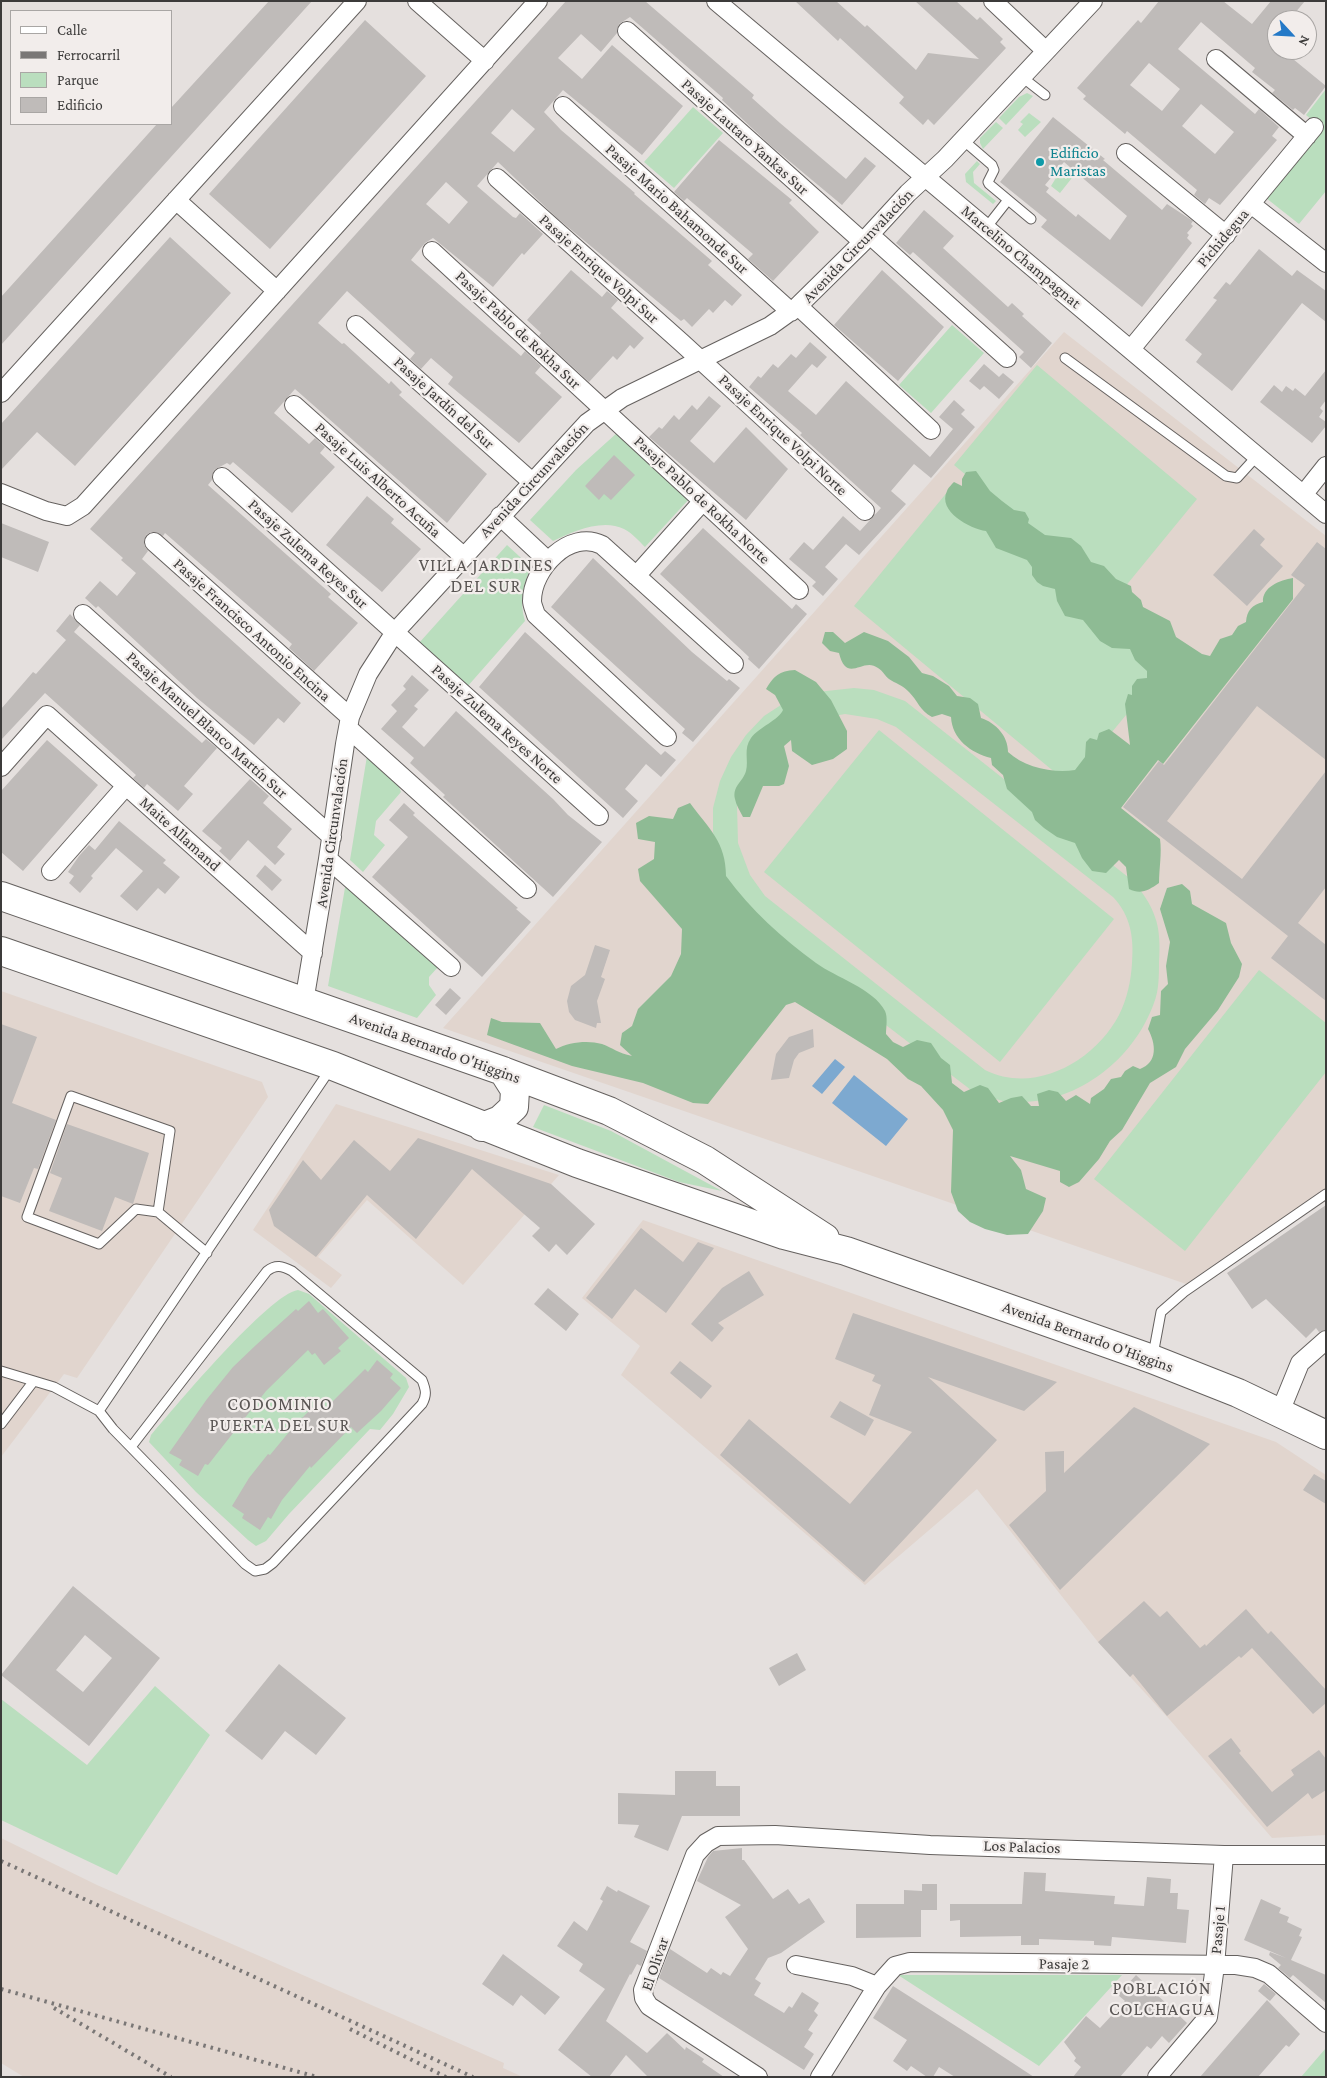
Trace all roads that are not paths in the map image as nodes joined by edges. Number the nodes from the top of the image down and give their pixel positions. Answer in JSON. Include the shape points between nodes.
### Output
{"nodes":[{"id":1,"x":357,"y":1,"type":"edge"},
{"id":2,"x":418,"y":1,"type":"edge"},
{"id":3,"x":538,"y":1,"type":"edge"},
{"id":4,"x":716,"y":1,"type":"edge"},
{"id":5,"x":992,"y":1,"type":"edge"},
{"id":6,"x":1093,"y":1,"type":"edge"},
{"id":7,"x":627,"y":31,"type":"dead end"},
{"id":8,"x":1046,"y":51,"type":"junction"},
{"id":9,"x":1216,"y":59,"type":"dead end"},
{"id":10,"x":485,"y":60,"type":"junction"},
{"id":11,"x":1022,"y":76,"type":"junction"},
{"id":12,"x":1045,"y":95,"type":"dead end"},
{"id":13,"x":563,"y":106,"type":"dead end"},
{"id":14,"x":963,"y":140,"type":"junction"},
{"id":15,"x":1126,"y":152,"type":"dead end"},
{"id":16,"x":496,"y":178,"type":"dead end"},
{"id":17,"x":925,"y":178,"type":"junction"},
{"id":18,"x":176,"y":200,"type":"junction"},
{"id":19,"x":1008,"y":200,"type":"junction"},
{"id":20,"x":1251,"y":204,"type":"junction"},
{"id":21,"x":1031,"y":219,"type":"dead end"},
{"id":22,"x":986,"y":228,"type":"junction"},
{"id":23,"x":1226,"y":235,"type":"junction"},
{"id":24,"x":866,"y":238,"type":"junction"},
{"id":25,"x":432,"y":251,"type":"dead end"},
{"id":26,"x":1326,"y":263,"type":"edge"},
{"id":27,"x":277,"y":290,"type":"junction"},
{"id":28,"x":794,"y":309,"type":"junction"},
{"id":29,"x":356,"y":325,"type":"dead end"},
{"id":30,"x":1131,"y":349,"type":"junction"},
{"id":31,"x":1007,"y":358,"type":"dead end"},
{"id":32,"x":1066,"y":358,"type":"dead end"},
{"id":33,"x":700,"y":360,"type":"junction"},
{"id":34,"x":1,"y":393,"type":"edge"},
{"id":35,"x":294,"y":405,"type":"dead end"},
{"id":36,"x":604,"y":410,"type":"junction"},
{"id":37,"x":931,"y":430,"type":"dead end"},
{"id":38,"x":1257,"y":456,"type":"junction"},
{"id":39,"x":1326,"y":466,"type":"edge"},
{"id":40,"x":222,"y":476,"type":"dead end"},
{"id":41,"x":532,"y":482,"type":"junction"},
{"id":42,"x":1,"y":493,"type":"edge"},
{"id":43,"x":1302,"y":495,"type":"junction"},
{"id":44,"x":703,"y":501,"type":"junction"},
{"id":45,"x":865,"y":511,"type":"dead end"},
{"id":46,"x":1325,"y":511,"type":"edge"},
{"id":47,"x":500,"y":516,"type":"junction"},
{"id":48,"x":154,"y":542,"type":"dead end"},
{"id":49,"x":463,"y":556,"type":"junction"},
{"id":50,"x":547,"y":560,"type":"junction"},
{"id":51,"x":636,"y":576,"type":"junction"},
{"id":52,"x":799,"y":590,"type":"dead end"},
{"id":53,"x":83,"y":614,"type":"dead end"},
{"id":54,"x":395,"y":632,"type":"junction"},
{"id":55,"x":734,"y":664,"type":"dead end"},
{"id":56,"x":349,"y":723,"type":"junction"},
{"id":57,"x":667,"y":737,"type":"dead end"},
{"id":58,"x":1,"y":767,"type":"edge"},
{"id":59,"x":126,"y":786,"type":"junction"},
{"id":60,"x":599,"y":816,"type":"dead end"},
{"id":61,"x":332,"y":837,"type":"junction"},
{"id":62,"x":328,"y":859,"type":"junction"},
{"id":63,"x":51,"y":871,"type":"dead end"},
{"id":64,"x":527,"y":889,"type":"dead end"},
{"id":65,"x":1,"y":896,"type":"edge"},
{"id":66,"x":1,"y":951,"type":"edge"},
{"id":67,"x":313,"y":953,"type":"junction"},
{"id":68,"x":451,"y":967,"type":"dead end"},
{"id":69,"x":304,"y":1002,"type":"junction"},
{"id":70,"x":333,"y":1066,"type":"junction"},
{"id":71,"x":502,"y":1071,"type":"junction"},
{"id":72,"x":482,"y":1127,"type":"junction"},
{"id":73,"x":1326,"y":1194,"type":"edge"},
{"id":74,"x":158,"y":1212,"type":"junction"},
{"id":75,"x":846,"y":1251,"type":"junction"},
{"id":76,"x":207,"y":1253,"type":"junction"},
{"id":77,"x":1326,"y":1340,"type":"edge"},
{"id":78,"x":1152,"y":1359,"type":"junction"},
{"id":79,"x":1,"y":1371,"type":"edge"},
{"id":80,"x":33,"y":1382,"type":"junction"},
{"id":81,"x":99,"y":1412,"type":"junction"},
{"id":82,"x":1280,"y":1412,"type":"junction"},
{"id":83,"x":1,"y":1424,"type":"edge"},
{"id":84,"x":1326,"y":1435,"type":"edge"},
{"id":85,"x":131,"y":1447,"type":"junction"},
{"id":86,"x":718,"y":1836,"type":"joint"},
{"id":87,"x":1224,"y":1855,"type":"junction"},
{"id":88,"x":1326,"y":1855,"type":"edge"},
{"id":89,"x":796,"y":1966,"type":"dead end"},
{"id":90,"x":1215,"y":1966,"type":"junction"},
{"id":91,"x":877,"y":1986,"type":"junction"},
{"id":92,"x":1326,"y":2022,"type":"edge"},
{"id":93,"x":758,"y":2077,"type":"edge"},
{"id":94,"x":820,"y":2077,"type":"edge"},
{"id":95,"x":1157,"y":2077,"type":"edge"}],
"edges":[{"from":1,"to":18,"type":"street"},
{"from":2,"to":10,"type":"street"},
{"from":3,"to":10,"type":"street"},
{"from":4,"to":17,"type":"street","name":"Marcelino Champagnat"},
{"from":5,"to":8,"type":"street"},
{"from":6,"to":8,"type":"street","name":"Avenida Circunvalación"},
{"from":7,"to":24,"type":"street","name":"Pasaje Lautaro Yankas Sur"},
{"from":8,"to":11,"type":"street","name":"Avenida Circunvalación"},
{"from":9,"to":20,"type":"street","name":"Pichidegua","via":[[1311,131]]},
{"from":10,"to":27,"type":"street"},
{"from":11,"to":12,"type":"lane"},
{"from":11,"to":14,"type":"street","name":"Avenida Circunvalación"},
{"from":13,"to":28,"type":"street","name":"Pasaje Mario Bahamonde Sur"},
{"from":14,"to":17,"type":"street","name":"Avenida Circunvalación"},
{"from":14,"to":19,"type":"lane","via":[[992,165],[994,170],[988,182]]},
{"from":15,"to":23,"type":"street"},
{"from":16,"to":33,"type":"street","name":"Pasaje Enrique Volpi Sur"},
{"from":17,"to":22,"type":"street","name":"Marcelino Champagnat"},
{"from":17,"to":24,"type":"street","name":"Avenida Circunvalación"},
{"from":18,"to":27,"type":"street"},
{"from":18,"to":34,"type":"street"},
{"from":19,"to":21,"type":"lane"},
{"from":19,"to":22,"type":"lane"},
{"from":20,"to":23,"type":"street","name":"Pichidegua"},
{"from":20,"to":26,"type":"street"},
{"from":22,"to":30,"type":"street","name":"Marcelino Champagnat"},
{"from":23,"to":30,"type":"street","name":"Pichidegua"},
{"from":24,"to":28,"type":"street","name":"Avenida Circunvalación"},
{"from":24,"to":31,"type":"street","name":"Pasaje Lautaro Yankas Sur"},
{"from":25,"to":36,"type":"street","name":"Pasaje Pablo de Rokha Sur"},
{"from":27,"to":42,"type":"street","via":[[83,506],[67,516]]},
{"from":28,"to":33,"type":"street","name":"Avenida Circunvalación","via":[[770,326]]},
{"from":28,"to":37,"type":"street","name":"Pasaje Mario Bahamonde Sur"},
{"from":29,"to":41,"type":"street","name":"Pasaje Jardín del Sur"},
{"from":30,"to":38,"type":"street","name":"Marcelino Champagnat"},
{"from":32,"to":38,"type":"lane","via":[[1226,476],[1237,478]]},
{"from":33,"to":36,"type":"street","name":"Avenida Circunvalación"},
{"from":33,"to":45,"type":"street","name":"Pasaje Enrique Volpi Norte"},
{"from":35,"to":49,"type":"street","name":"Pasaje Luis Alberto Acuña"},
{"from":36,"to":41,"type":"street","name":"Avenida Circunvalación","via":[[571,438]]},
{"from":36,"to":44,"type":"street","name":"Pasaje Pablo de Rokha Norte"},
{"from":38,"to":43,"type":"street","name":"Marcelino Champagnat"},
{"from":39,"to":43,"type":"street"},
{"from":40,"to":54,"type":"street","name":"Pasaje Zulema Reyes Sur"},
{"from":41,"to":47,"type":"street","name":"Avenida Circunvalación"},
{"from":43,"to":46,"type":"street","name":"Marcelino Champagnat"},
{"from":44,"to":51,"type":"street"},
{"from":44,"to":52,"type":"street","name":"Pasaje Pablo de Rokha Norte"},
{"from":47,"to":49,"type":"street","name":"Avenida Circunvalación"},
{"from":47,"to":50,"type":"street"},
{"from":48,"to":56,"type":"street","name":"Pasaje Francisco Antonio Encina"},
{"from":49,"to":54,"type":"street","name":"Avenida Circunvalación"},
{"from":50,"to":51,"type":"street","via":[[580,542],[594,541]]},
{"from":50,"to":57,"type":"street","via":[[534,588],[532,602],[536,615]]},
{"from":51,"to":55,"type":"street"},
{"from":53,"to":61,"type":"street","name":"Pasaje Manuel Blanco Martín Sur"},
{"from":54,"to":56,"type":"street","name":"Avenida Circunvalación","via":[[368,674]]},
{"from":54,"to":60,"type":"street","name":"Pasaje Zulema Reyes Norte"},
{"from":56,"to":61,"type":"street","name":"Avenida Circunvalación"},
{"from":56,"to":64,"type":"street","name":"Pasaje Francisco Antonio Encina"},
{"from":58,"to":59,"type":"street","name":"Maite Allamand","via":[[47,715]]},
{"from":59,"to":63,"type":"street"},
{"from":59,"to":67,"type":"street","name":"Maite Allamand"},
{"from":61,"to":62,"type":"street","name":"Avenida Circunvalación"},
{"from":62,"to":67,"type":"street","name":"Avenida Circunvalación"},
{"from":62,"to":68,"type":"street"},
{"from":65,"to":69,"type":"main road","name":"Avenida Bernardo O'Higgins"},
{"from":66,"to":70,"type":"main road","name":"Avenida Bernardo O'Higgins"},
{"from":67,"to":69,"type":"street","name":"Avenida Circunvalación"},
{"from":69,"to":71,"type":"main road","name":"Avenida Bernardo O'Higgins"},
{"from":70,"to":72,"type":"main road","name":"Avenida Bernardo O'Higgins"},
{"from":70,"to":76,"type":"lane"},
{"from":71,"to":72,"type":"main road","via":[[515,1090],[514,1107],[500,1120]]},
{"from":71,"to":75,"type":"main road","name":"Avenida Bernardo O'Higgins","via":[[609,1111],[673,1142]]},
{"from":72,"to":75,"type":"main road","name":"Avenida Bernardo O'Higgins","via":[[784,1235]]},
{"from":73,"to":78,"type":"lane","via":[[1184,1292],[1161,1312]]},
{"from":74,"to":74,"type":"lane","via":[[170,1131],[71,1096],[27,1217],[99,1244],[136,1209]]},
{"from":74,"to":76,"type":"lane"},
{"from":75,"to":78,"type":"main road","name":"Avenida Bernardo O'Higgins"},
{"from":76,"to":81,"type":"lane"},
{"from":77,"to":82,"type":"street","via":[[1300,1363]]},
{"from":78,"to":82,"type":"main road","name":"Avenida Bernardo O'Higgins"},
{"from":79,"to":80,"type":"lane"},
{"from":80,"to":81,"type":"lane","via":[[54,1387]]},
{"from":80,"to":83,"type":"lane"},
{"from":81,"to":85,"type":"lane"},
{"from":82,"to":84,"type":"main road","name":"Avenida Bernardo O'Higgins"},
{"from":85,"to":85,"type":"lane","via":[[255,1571],[265,1569],[422,1404],[427,1396],[426,1389],[422,1380],[292,1271],[273,1266]]},
{"from":86,"to":87,"type":"street","name":"Los Palacios","via":[[775,1835],[930,1845]]},
{"from":86,"to":93,"type":"street","name":"El Olivar","via":[[695,1855],[643,1990],[644,1998],[664,2017]]},
{"from":87,"to":88,"type":"street","name":"Los Palacios"},
{"from":87,"to":90,"type":"street","name":"Pasaje 1"},
{"from":89,"to":91,"type":"street","via":[[844,1974]]},
{"from":90,"to":91,"type":"street","name":"Pasaje 2","via":[[910,1962],[896,1966]]},
{"from":90,"to":92,"type":"street","name":"Pasaje 2","via":[[1255,1968],[1269,1974]]},
{"from":90,"to":95,"type":"street","name":"Pasaje 1","via":[[1208,2017]]},
{"from":91,"to":94,"type":"street","name":"Pasaje 2"}]}
